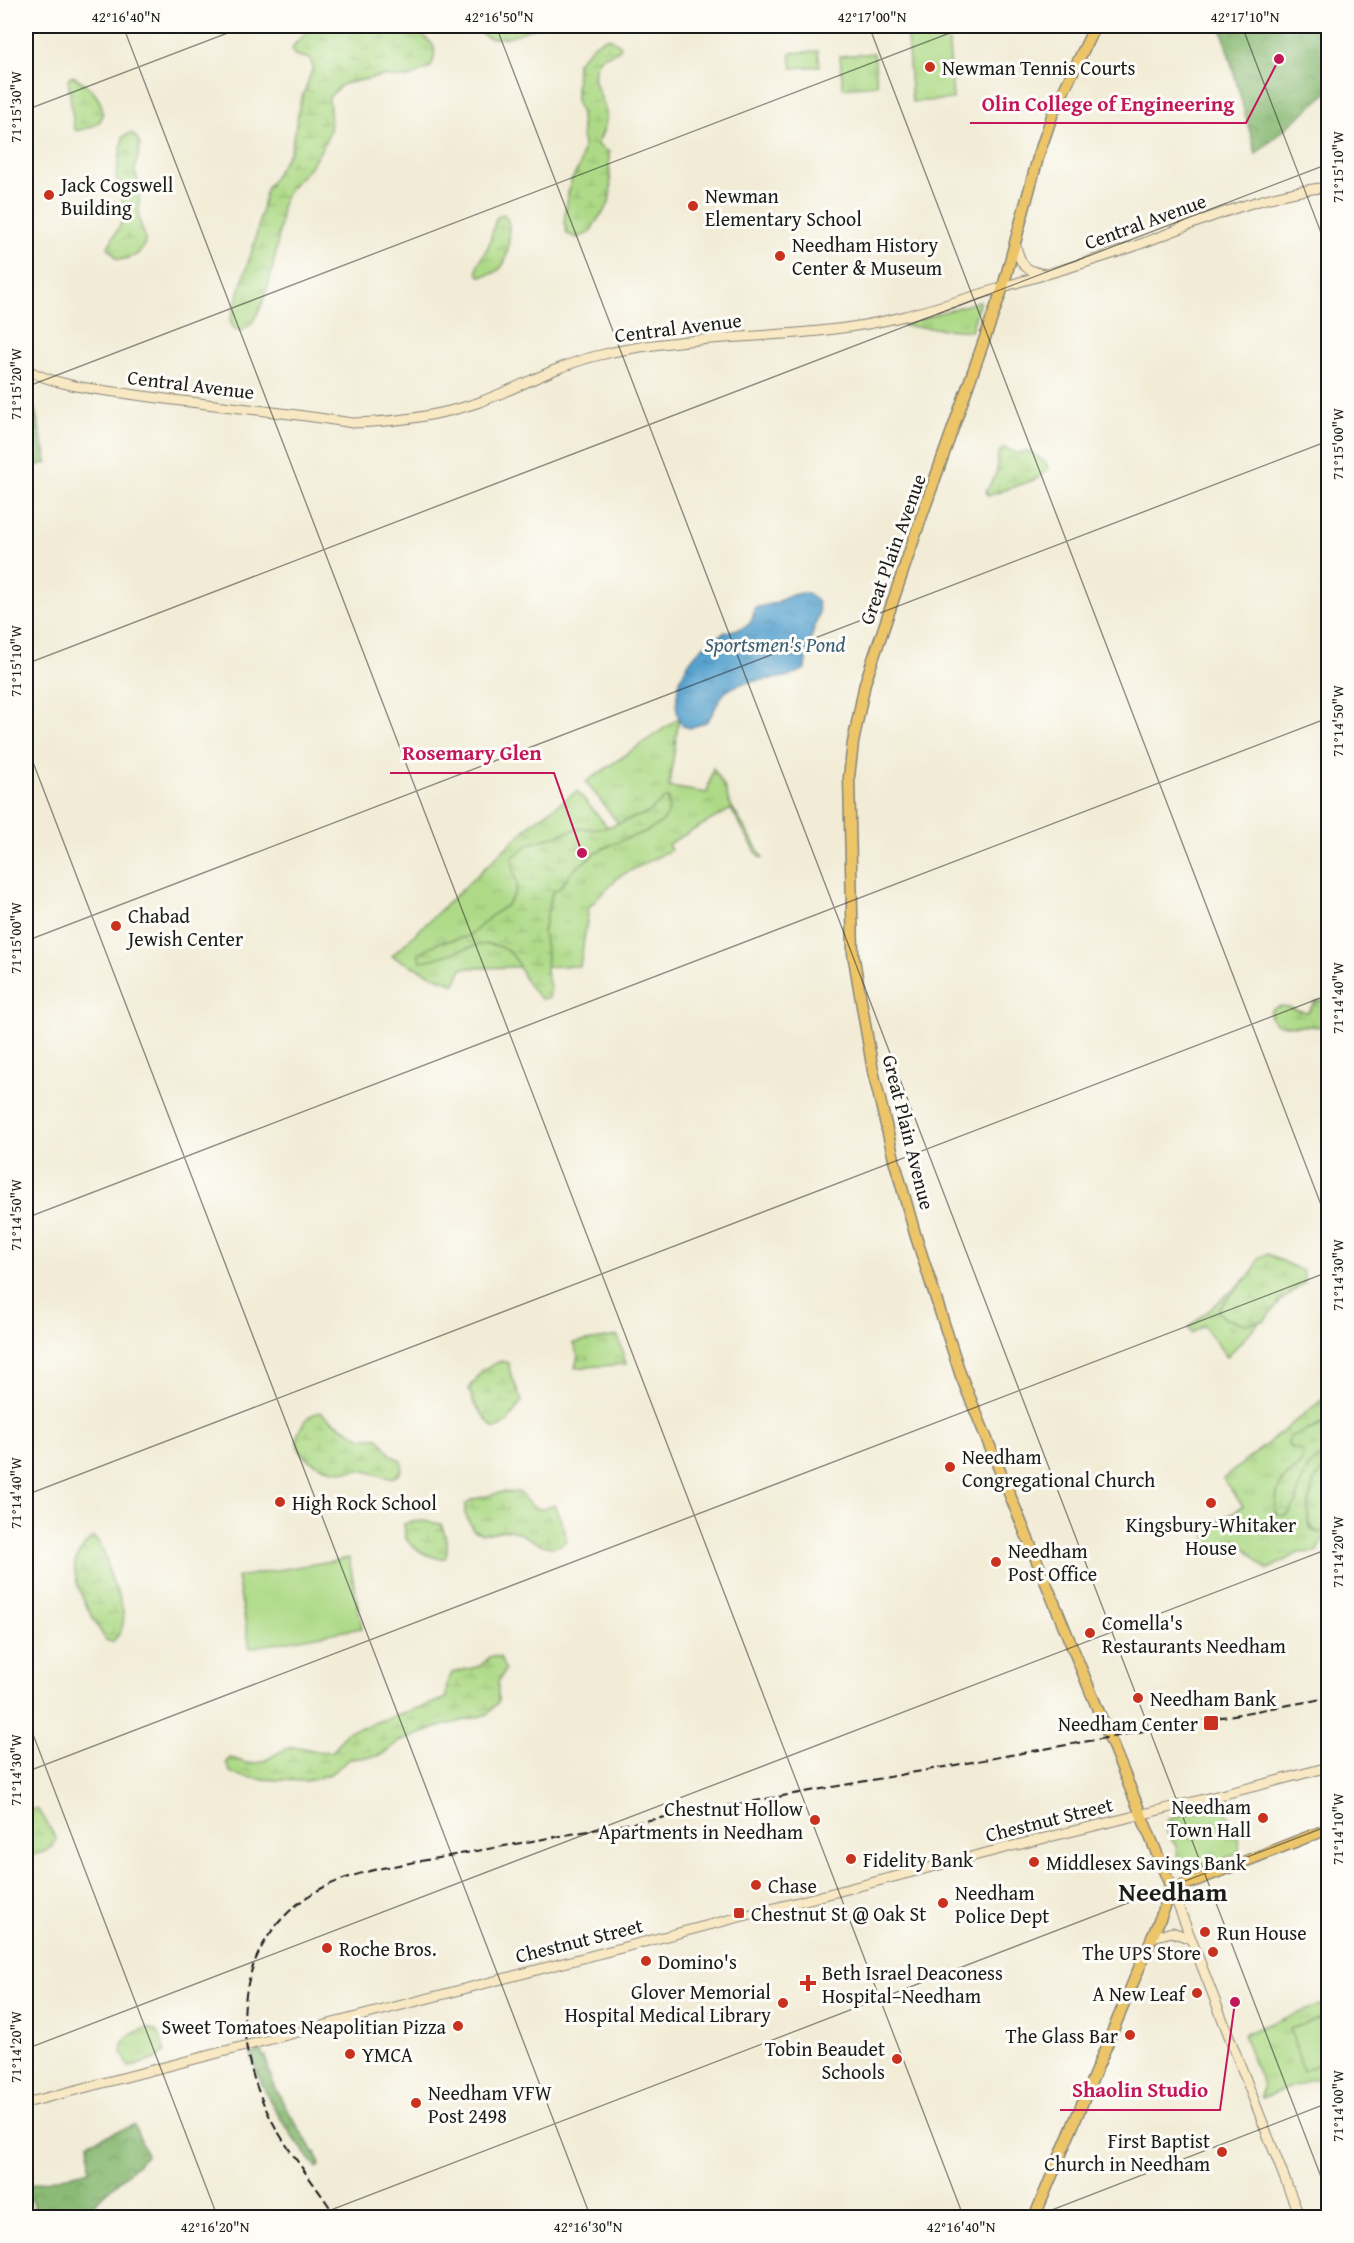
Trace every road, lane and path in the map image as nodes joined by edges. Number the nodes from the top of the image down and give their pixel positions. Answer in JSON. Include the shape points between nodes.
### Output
{"nodes":[{"id":1,"x":1095,"y":26,"type":"edge"},
{"id":2,"x":1329,"y":187,"type":"edge"},
{"id":3,"x":1015,"y":243,"type":"junction"},
{"id":4,"x":1047,"y":274,"type":"junction"},
{"id":5,"x":1003,"y":287,"type":"junction"},
{"id":6,"x":26,"y":369,"type":"edge"},
{"id":7,"x":1329,"y":1767,"type":"edge"},
{"id":8,"x":1142,"y":1814,"type":"junction"},
{"id":9,"x":1329,"y":1829,"type":"edge"},
{"id":10,"x":1172,"y":1890,"type":"junction"},
{"id":11,"x":1153,"y":1937,"type":"junction"},
{"id":12,"x":1191,"y":1939,"type":"junction"},
{"id":13,"x":26,"y":2103,"type":"edge"},
{"id":14,"x":1034,"y":2217,"type":"edge"},
{"id":15,"x":1300,"y":2217,"type":"edge"}],
"edges":[{"from":1,"to":3,"type":"main road","name":"Great Plain Avenue","via":[[1053,113]]},
{"from":2,"to":4,"type":"main road","name":"Central Avenue","via":[[1275,195]]},
{"from":3,"to":4,"type":"main road","via":[[1026,268]]},
{"from":3,"to":5,"type":"main road","name":"Great Plain Avenue"},
{"from":4,"to":5,"type":"main road","name":"Central Avenue"},
{"from":5,"to":6,"type":"main road","name":"Central Avenue","via":[[856,327],[633,348],[566,366],[457,409],[372,422],[352,423],[163,400],[88,388]]},
{"from":5,"to":8,"type":"main road","name":"Great Plain Avenue","via":[[865,683],[849,777],[853,953],[873,1071],[895,1163],[961,1376]]},
{"from":7,"to":8,"type":"main road","name":"Chestnut Street"},
{"from":8,"to":10,"type":"main road","name":"Great Plain Avenue"},
{"from":8,"to":13,"type":"main road","name":"Chestnut Street"},
{"from":9,"to":10,"type":"main road"},
{"from":10,"to":11,"type":"main road"},
{"from":10,"to":12,"type":"main road","name":"Great Plain Avenue"},
{"from":11,"to":12,"type":"main road","via":[[1174,1932]]},
{"from":11,"to":14,"type":"main road"},
{"from":12,"to":15,"type":"main road","name":"Great Plain Avenue"}]}
